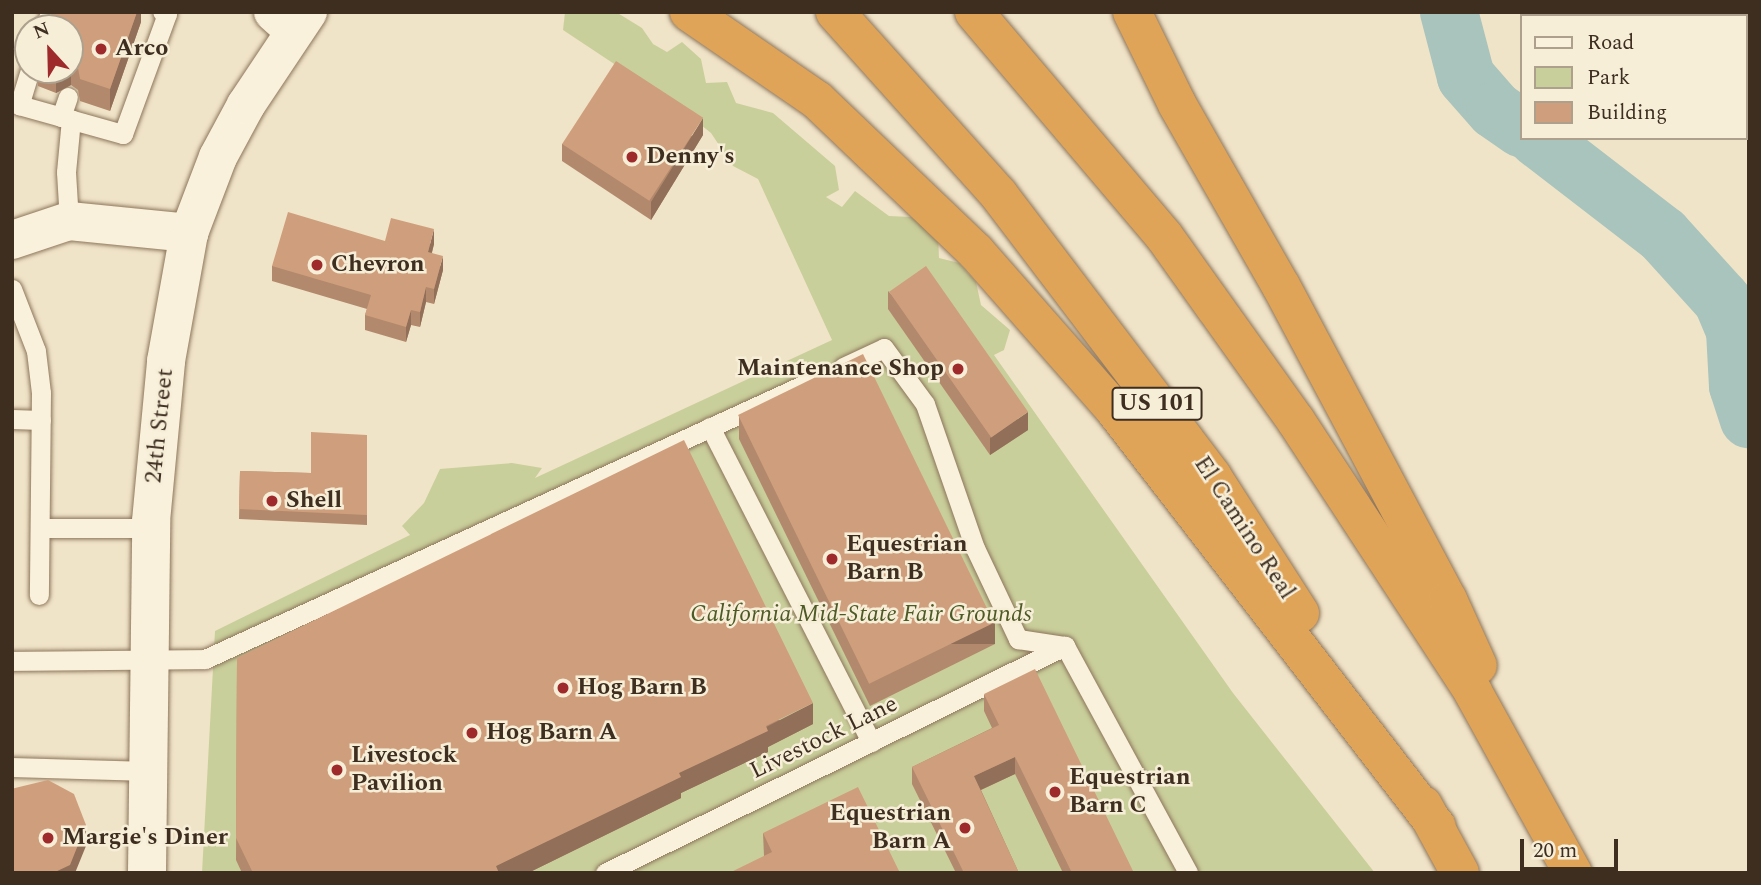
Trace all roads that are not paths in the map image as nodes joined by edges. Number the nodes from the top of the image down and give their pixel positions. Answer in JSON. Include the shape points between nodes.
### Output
{"nodes":[{"id":1,"x":162,"y":12,"type":"edge"},
{"id":2,"x":689,"y":12,"type":"edge"},
{"id":3,"x":835,"y":12,"type":"edge"},
{"id":4,"x":974,"y":12,"type":"edge"},
{"id":5,"x":1132,"y":12,"type":"edge"},
{"id":6,"x":291,"y":18,"type":"edge"},
{"id":7,"x":26,"y":84,"type":"edge"},
{"id":8,"x":68,"y":97,"type":"dead end"},
{"id":9,"x":66,"y":118,"type":"junction"},
{"id":10,"x":69,"y":221,"type":"junction"},
{"id":11,"x":189,"y":233,"type":"junction"},
{"id":12,"x":12,"y":240,"type":"edge"},
{"id":13,"x":14,"y":298,"type":"edge"},
{"id":14,"x":12,"y":419,"type":"edge"},
{"id":15,"x":41,"y":420,"type":"junction"},
{"id":16,"x":710,"y":427,"type":"junction"},
{"id":17,"x":40,"y":528,"type":"junction"},
{"id":18,"x":151,"y":528,"type":"junction"},
{"id":19,"x":39,"y":595,"type":"dead end"},
{"id":20,"x":1065,"y":646,"type":"junction"},
{"id":21,"x":12,"y":662,"type":"edge"},
{"id":22,"x":148,"y":663,"type":"junction"},
{"id":23,"x":870,"y":742,"type":"junction"},
{"id":24,"x":12,"y":767,"type":"edge"},
{"id":25,"x":148,"y":771,"type":"junction"},
{"id":26,"x":1437,"y":827,"type":"junction"},
{"id":27,"x":1554,"y":834,"type":"junction"},
{"id":28,"x":147,"y":873,"type":"edge"},
{"id":29,"x":605,"y":873,"type":"edge"},
{"id":30,"x":1188,"y":873,"type":"edge"},
{"id":31,"x":1460,"y":873,"type":"edge"},
{"id":32,"x":1573,"y":873,"type":"edge"}],
"edges":[{"from":1,"to":9,"type":"lane","via":[[167,14],[123,134]]},
{"from":2,"to":26,"type":"highway","via":[[817,100],[976,253],[1114,409]]},
{"from":3,"to":26,"type":"highway","name":"El Camino Real","number":"US 101","via":[[999,195],[1212,476]]},
{"from":4,"to":27,"type":"highway","via":[[1164,236],[1296,421],[1472,692]]},
{"from":5,"to":27,"type":"highway","via":[[1177,104],[1281,286],[1448,600]]},
{"from":6,"to":11,"type":"main road","name":"24th Street","via":[[218,157]]},
{"from":7,"to":9,"type":"lane","via":[[19,105]]},
{"from":8,"to":9,"type":"lane"},
{"from":9,"to":10,"type":"lane"},
{"from":10,"to":11,"type":"main road"},
{"from":10,"to":12,"type":"main road"},
{"from":11,"to":18,"type":"main road","name":"24th Street","via":[[166,361]]},
{"from":13,"to":15,"type":"lane","via":[[36,351]]},
{"from":14,"to":15,"type":"lane"},
{"from":15,"to":17,"type":"lane"},
{"from":16,"to":20,"type":"lane","via":[[884,348],[925,404],[975,548],[1018,639]]},
{"from":16,"to":22,"type":"lane","via":[[205,659]]},
{"from":16,"to":23,"type":"lane"},
{"from":17,"to":18,"type":"lane"},
{"from":17,"to":19,"type":"lane"},
{"from":18,"to":22,"type":"main road","name":"24th Street"},
{"from":20,"to":23,"type":"lane","name":"Livestock Lane"},
{"from":20,"to":30,"type":"lane"},
{"from":21,"to":22,"type":"lane"},
{"from":22,"to":25,"type":"main road","name":"24th Street"},
{"from":23,"to":29,"type":"lane","name":"Livestock Lane"},
{"from":24,"to":25,"type":"lane"},
{"from":25,"to":28,"type":"main road","name":"24th Street"},
{"from":26,"to":31,"type":"highway","name":"El Camino Real","number":"US 101"},
{"from":27,"to":32,"type":"highway"}]}
